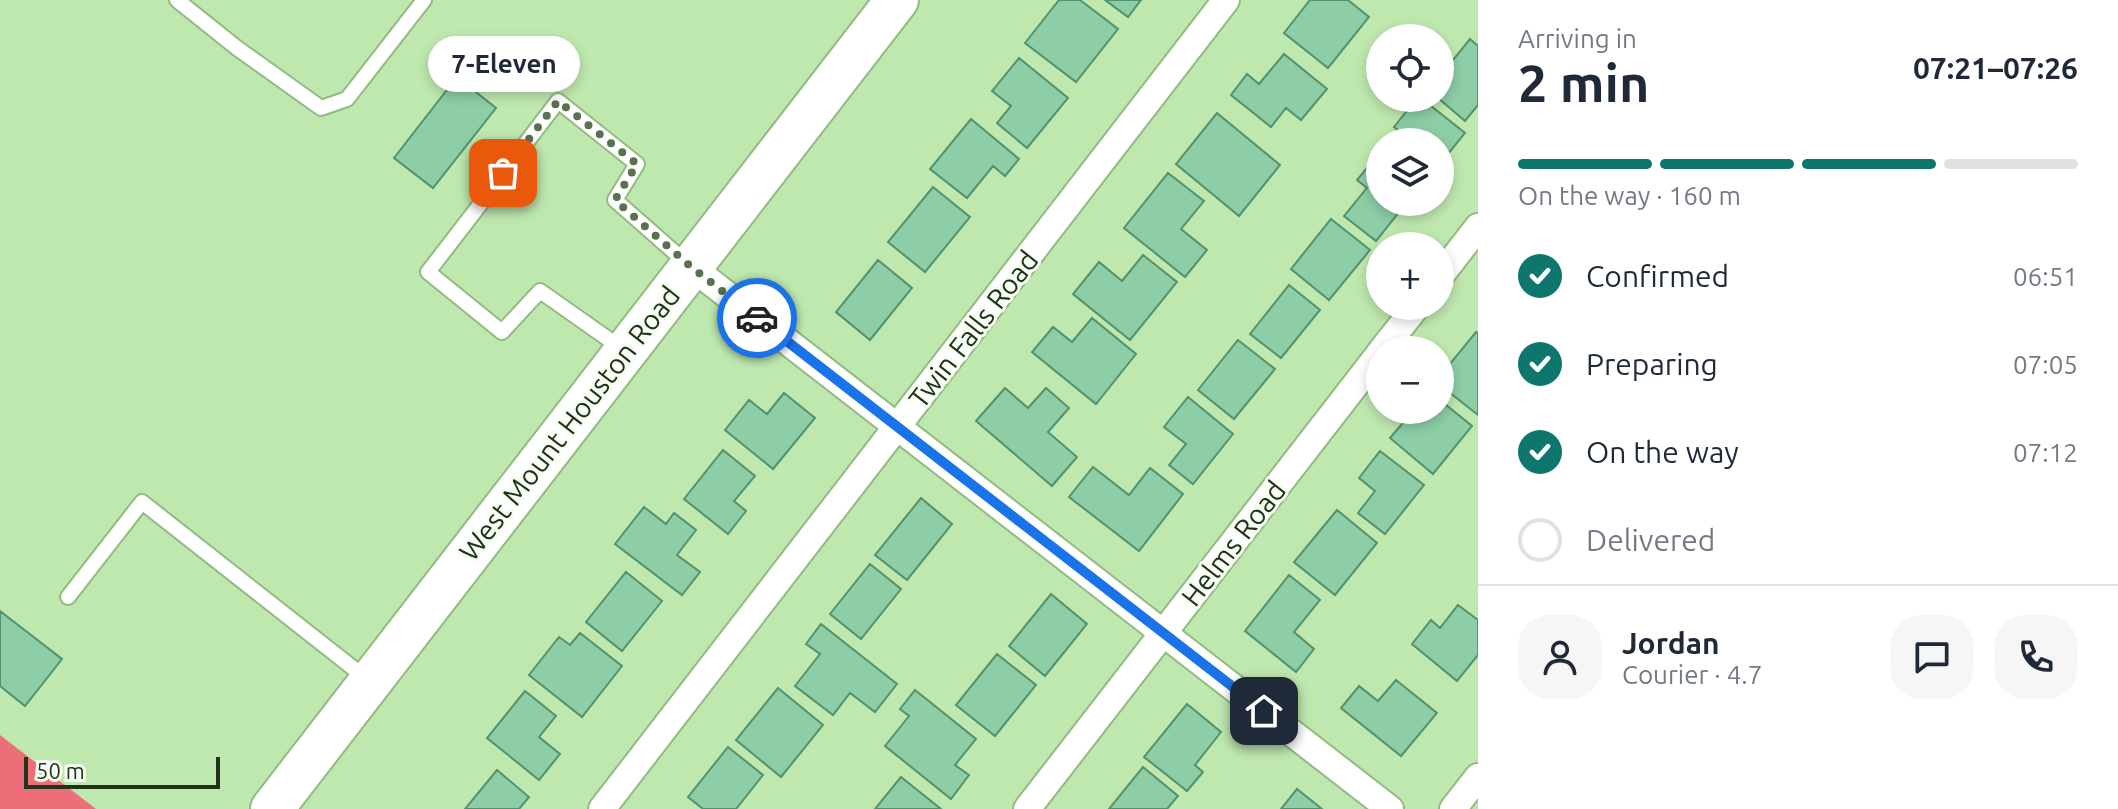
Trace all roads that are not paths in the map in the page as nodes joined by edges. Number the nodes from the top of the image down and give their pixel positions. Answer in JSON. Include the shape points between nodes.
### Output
{"nodes":[{"id":1,"x":177,"y":0,"type":"edge"},
{"id":2,"x":424,"y":0,"type":"edge"},
{"id":3,"x":897,"y":0,"type":"edge"},
{"id":4,"x":1226,"y":0,"type":"edge"},
{"id":5,"x":503,"y":173,"type":"dead end"},
{"id":6,"x":482,"y":202,"type":"dead end"},
{"id":7,"x":1478,"y":227,"type":"edge"},
{"id":8,"x":1454,"y":258,"type":"edge"},
{"id":9,"x":690,"y":266,"type":"junction"},
{"id":10,"x":1406,"y":320,"type":"edge"},
{"id":11,"x":1394,"y":336,"type":"edge"},
{"id":12,"x":625,"y":350,"type":"junction"},
{"id":13,"x":1366,"y":371,"type":"edge"},
{"id":14,"x":897,"y":427,"type":"junction"},
{"id":15,"x":68,"y":597,"type":"dead end"},
{"id":16,"x":1163,"y":633,"type":"junction"},
{"id":17,"x":370,"y":681,"type":"junction"},
{"id":18,"x":1478,"y":777,"type":"edge"},
{"id":19,"x":272,"y":809,"type":"edge"},
{"id":20,"x":602,"y":809,"type":"edge"},
{"id":21,"x":1027,"y":809,"type":"edge"},
{"id":22,"x":1390,"y":809,"type":"edge"},
{"id":23,"x":1453,"y":809,"type":"edge"}],
"edges":[{"from":1,"to":2,"type":"lane","via":[[321,108],[347,99]]},
{"from":3,"to":9,"type":"main road","name":"West Mount Houston Road"},
{"from":4,"to":14,"type":"street","name":"Twin Falls Road"},
{"from":5,"to":9,"type":"lane","via":[[558,101],[637,164],[615,200]]},
{"from":6,"to":12,"type":"lane","via":[[428,272],[502,332],[540,291]]},
{"from":7,"to":8,"type":"street"},
{"from":9,"to":12,"type":"main road","name":"West Mount Houston Road"},
{"from":9,"to":14,"type":"street"},
{"from":10,"to":11,"type":"street","name":"Helms Road"},
{"from":12,"to":17,"type":"main road","name":"West Mount Houston Road"},
{"from":13,"to":16,"type":"street","name":"Helms Road"},
{"from":14,"to":16,"type":"street"},
{"from":14,"to":20,"type":"street","name":"Twin Falls Road"},
{"from":15,"to":17,"type":"lane","via":[[142,502]]},
{"from":16,"to":21,"type":"street","name":"Helms Road"},
{"from":16,"to":22,"type":"street"},
{"from":17,"to":19,"type":"main road","name":"West Mount Houston Road"},
{"from":18,"to":23,"type":"street"}]}
